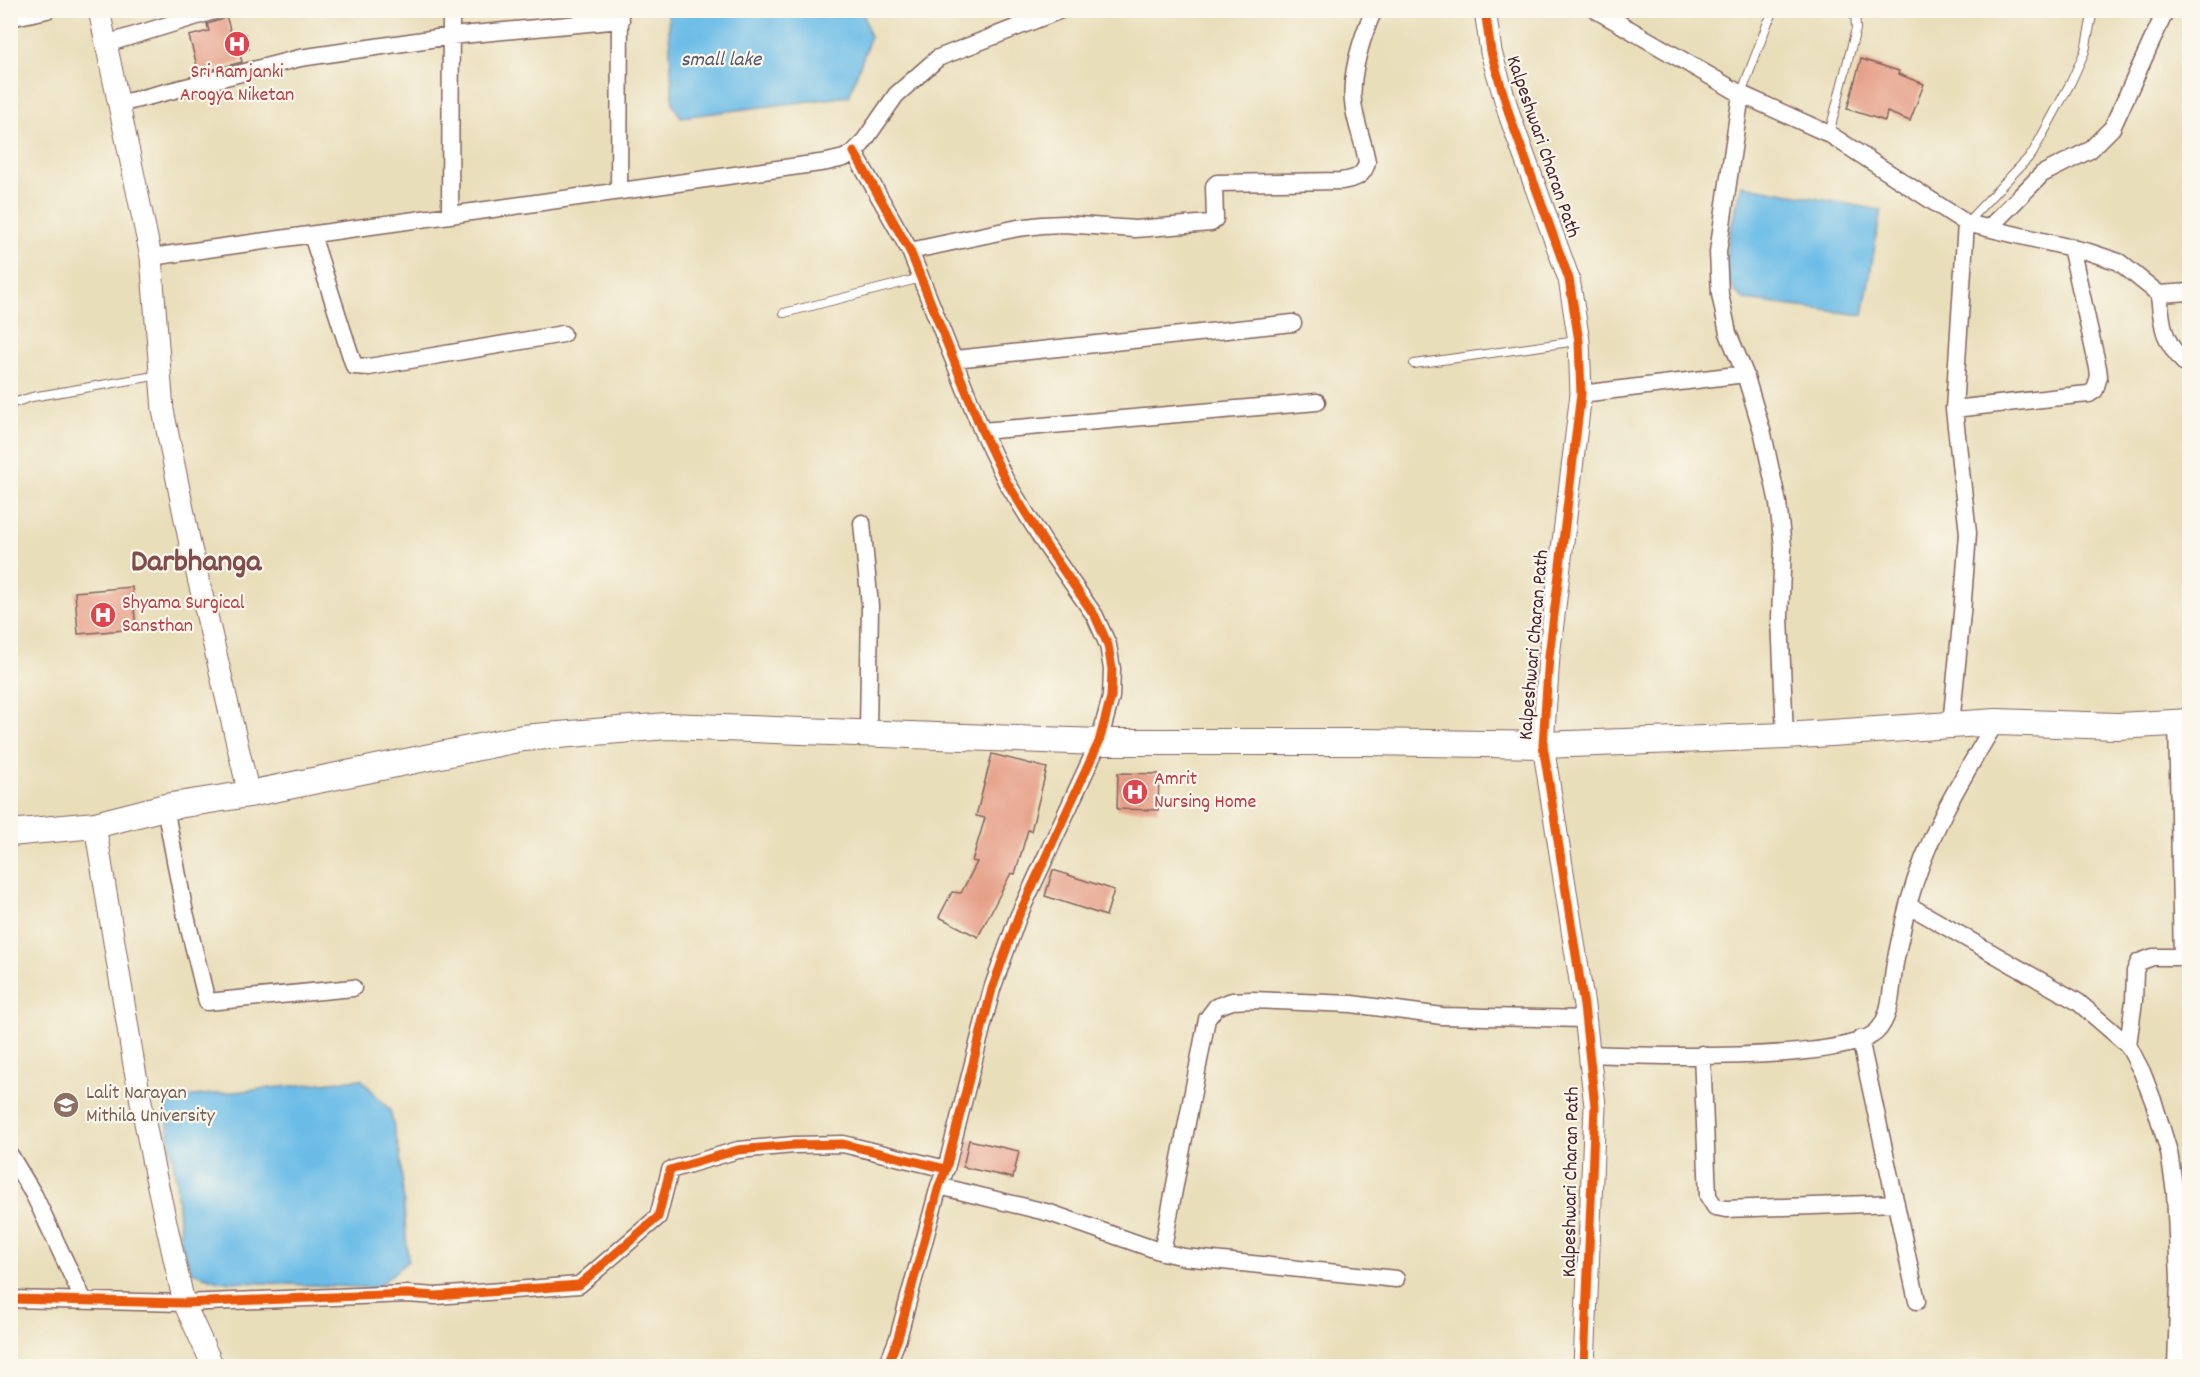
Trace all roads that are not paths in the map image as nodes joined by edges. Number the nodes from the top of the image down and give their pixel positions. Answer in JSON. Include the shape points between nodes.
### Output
{"nodes":[{"id":1,"x":47,"y":10,"type":"edge"},
{"id":2,"x":99,"y":10,"type":"edge"},
{"id":3,"x":217,"y":10,"type":"edge"},
{"id":4,"x":451,"y":10,"type":"edge"},
{"id":5,"x":1061,"y":10,"type":"edge"},
{"id":6,"x":1374,"y":10,"type":"edge"},
{"id":7,"x":1485,"y":10,"type":"edge"},
{"id":8,"x":1596,"y":10,"type":"edge"},
{"id":9,"x":1775,"y":10,"type":"edge"},
{"id":10,"x":1855,"y":10,"type":"edge"},
{"id":11,"x":2093,"y":10,"type":"edge"},
{"id":12,"x":2166,"y":10,"type":"edge"},
{"id":13,"x":621,"y":15,"type":"edge"},
{"id":14,"x":10,"y":18,"type":"edge"},
{"id":15,"x":451,"y":36,"type":"junction"},
{"id":16,"x":106,"y":44,"type":"junction"},
{"id":17,"x":1741,"y":94,"type":"junction"},
{"id":18,"x":119,"y":104,"type":"junction"},
{"id":19,"x":1828,"y":134,"type":"junction"},
{"id":20,"x":854,"y":152,"type":"junction"},
{"id":21,"x":619,"y":191,"type":"junction"},
{"id":22,"x":450,"y":215,"type":"junction"},
{"id":23,"x":1966,"y":223,"type":"junction"},
{"id":24,"x":1989,"y":228,"type":"junction"},
{"id":25,"x":312,"y":235,"type":"junction"},
{"id":26,"x":2071,"y":247,"type":"junction"},
{"id":27,"x":910,"y":250,"type":"junction"},
{"id":28,"x":151,"y":257,"type":"junction"},
{"id":29,"x":921,"y":278,"type":"junction"},
{"id":30,"x":2190,"y":292,"type":"edge"},
{"id":31,"x":2159,"y":294,"type":"junction"},
{"id":32,"x":784,"y":313,"type":"dead end"},
{"id":33,"x":1293,"y":323,"type":"dead end"},
{"id":34,"x":563,"y":334,"type":"dead end"},
{"id":35,"x":1580,"y":341,"type":"junction"},
{"id":36,"x":955,"y":359,"type":"junction"},
{"id":37,"x":1414,"y":364,"type":"dead end"},
{"id":38,"x":2190,"y":369,"type":"edge"},
{"id":39,"x":1745,"y":374,"type":"junction"},
{"id":40,"x":161,"y":375,"type":"junction"},
{"id":41,"x":1581,"y":394,"type":"junction"},
{"id":42,"x":1317,"y":402,"type":"dead end"},
{"id":43,"x":10,"y":405,"type":"edge"},
{"id":44,"x":1954,"y":409,"type":"junction"},
{"id":45,"x":982,"y":431,"type":"junction"},
{"id":46,"x":862,"y":523,"type":"dead end"},
{"id":47,"x":1996,"y":722,"type":"junction"},
{"id":48,"x":2183,"y":722,"type":"edge"},
{"id":49,"x":1951,"y":725,"type":"junction"},
{"id":50,"x":868,"y":732,"type":"junction"},
{"id":51,"x":1785,"y":736,"type":"junction"},
{"id":52,"x":1099,"y":742,"type":"junction"},
{"id":53,"x":1543,"y":746,"type":"junction"},
{"id":54,"x":249,"y":794,"type":"junction"},
{"id":55,"x":165,"y":807,"type":"junction"},
{"id":56,"x":95,"y":825,"type":"junction"},
{"id":57,"x":10,"y":833,"type":"edge"},
{"id":58,"x":2185,"y":864,"type":"edge"},
{"id":59,"x":1908,"y":904,"type":"junction"},
{"id":60,"x":2186,"y":957,"type":"edge"},
{"id":61,"x":353,"y":988,"type":"dead end"},
{"id":62,"x":1585,"y":1019,"type":"junction"},
{"id":63,"x":1860,"y":1039,"type":"junction"},
{"id":64,"x":2128,"y":1045,"type":"junction"},
{"id":65,"x":1589,"y":1054,"type":"junction"},
{"id":66,"x":1701,"y":1054,"type":"junction"},
{"id":67,"x":10,"y":1155,"type":"edge"},
{"id":68,"x":946,"y":1169,"type":"junction"},
{"id":69,"x":939,"y":1186,"type":"junction"},
{"id":70,"x":1896,"y":1203,"type":"junction"},
{"id":71,"x":1162,"y":1252,"type":"junction"},
{"id":72,"x":1396,"y":1279,"type":"dead end"},
{"id":73,"x":10,"y":1299,"type":"edge"},
{"id":74,"x":83,"y":1299,"type":"junction"},
{"id":75,"x":1917,"y":1301,"type":"dead end"},
{"id":76,"x":184,"y":1303,"type":"junction"},
{"id":77,"x":213,"y":1366,"type":"edge"},
{"id":78,"x":887,"y":1366,"type":"edge"},
{"id":79,"x":1584,"y":1366,"type":"edge"},
{"id":80,"x":2176,"y":1366,"type":"edge"}],
"edges":[{"from":1,"to":14,"type":"street"},
{"from":2,"to":16,"type":"street"},
{"from":3,"to":16,"type":"street"},
{"from":4,"to":15,"type":"street"},
{"from":5,"to":20,"type":"street","via":[[938,58],[896,95]]},
{"from":6,"to":27,"type":"street","via":[[1363,38],[1352,90],[1367,162],[1357,177],[1341,182],[1217,183],[1215,219],[1211,223],[1135,229],[1042,225]]},
{"from":7,"to":35,"type":"street","name":"Kalpeshwari Charan Path","via":[[1491,52],[1510,117],[1569,279]]},
{"from":8,"to":17,"type":"street"},
{"from":9,"to":17,"type":"lane"},
{"from":10,"to":19,"type":"lane","via":[[1856,29]]},
{"from":11,"to":23,"type":"lane","via":[[2085,51],[2032,154]]},
{"from":12,"to":24,"type":"street","via":[[2112,128],[2090,150],[2042,174]]},
{"from":13,"to":15,"type":"street"},
{"from":13,"to":21,"type":"street"},
{"from":15,"to":18,"type":"street","via":[[300,58]]},
{"from":15,"to":22,"type":"street"},
{"from":16,"to":18,"type":"street"},
{"from":17,"to":19,"type":"street"},
{"from":17,"to":39,"type":"street","via":[[1718,252],[1726,323]]},
{"from":18,"to":28,"type":"street"},
{"from":19,"to":23,"type":"street"},
{"from":20,"to":21,"type":"street","via":[[827,162]]},
{"from":20,"to":27,"type":"street"},
{"from":21,"to":22,"type":"street"},
{"from":22,"to":25,"type":"street"},
{"from":23,"to":24,"type":"street"},
{"from":23,"to":44,"type":"street"},
{"from":24,"to":26,"type":"street"},
{"from":25,"to":28,"type":"street"},
{"from":25,"to":34,"type":"street","via":[[354,366],[369,367]]},
{"from":26,"to":31,"type":"street","via":[[2119,262]]},
{"from":26,"to":44,"type":"street","via":[[2098,368],[2095,390],[2089,394]]},
{"from":27,"to":29,"type":"street"},
{"from":28,"to":40,"type":"street"},
{"from":29,"to":32,"type":"lane"},
{"from":29,"to":36,"type":"street"},
{"from":30,"to":31,"type":"street"},
{"from":31,"to":38,"type":"street","via":[[2168,342]]},
{"from":33,"to":36,"type":"street"},
{"from":35,"to":37,"type":"lane"},
{"from":35,"to":41,"type":"street","name":"Kalpeshwari Charan Path"},
{"from":36,"to":45,"type":"street"},
{"from":39,"to":41,"type":"street"},
{"from":39,"to":51,"type":"street","via":[[1778,502],[1783,547],[1780,617]]},
{"from":40,"to":43,"type":"lane","via":[[32,397]]},
{"from":40,"to":54,"type":"street","via":[[163,410],[190,544]]},
{"from":41,"to":53,"type":"street","name":"Kalpeshwari Charan Path","via":[[1549,656]]},
{"from":42,"to":45,"type":"street"},
{"from":44,"to":49,"type":"street","via":[[1968,533]]},
{"from":45,"to":52,"type":"street","via":[[1006,481],[1095,616],[1108,645],[1111,697]]},
{"from":46,"to":50,"type":"street","via":[[870,606]]},
{"from":47,"to":48,"type":"main road","via":[[2118,726]]},
{"from":47,"to":49,"type":"main road"},
{"from":47,"to":59,"type":"street","via":[[1930,838]]},
{"from":48,"to":58,"type":"street"},
{"from":49,"to":51,"type":"main road"},
{"from":50,"to":52,"type":"main road"},
{"from":50,"to":54,"type":"main road","via":[[668,726],[523,738]]},
{"from":51,"to":53,"type":"main road"},
{"from":52,"to":53,"type":"main road"},
{"from":52,"to":68,"type":"street","via":[[1018,917],[992,989]]},
{"from":53,"to":62,"type":"street","name":"Kalpeshwari Charan Path"},
{"from":54,"to":55,"type":"main road"},
{"from":55,"to":56,"type":"main road"},
{"from":55,"to":61,"type":"street","via":[[207,1002]]},
{"from":56,"to":57,"type":"main road"},
{"from":56,"to":76,"type":"street","via":[[134,1065]]},
{"from":58,"to":60,"type":"street"},
{"from":59,"to":63,"type":"street","via":[[1887,1013],[1875,1032]]},
{"from":59,"to":64,"type":"street","via":[[2078,1002]]},
{"from":60,"to":64,"type":"street","via":[[2147,958],[2137,965]]},
{"from":62,"to":65,"type":"street","name":"Kalpeshwari Charan Path"},
{"from":62,"to":71,"type":"street","via":[[1442,1016],[1352,1004],[1251,1000],[1216,1007],[1207,1018]]},
{"from":63,"to":66,"type":"street","via":[[1810,1052]]},
{"from":63,"to":70,"type":"street"},
{"from":64,"to":80,"type":"street","via":[[2150,1092],[2169,1152],[2175,1192],[2179,1279]]},
{"from":65,"to":66,"type":"street"},
{"from":65,"to":79,"type":"street","name":"Kalpeshwari Charan Path","via":[[1595,1106]]},
{"from":66,"to":70,"type":"street","via":[[1708,1196],[1714,1207]]},
{"from":67,"to":74,"type":"street","via":[[34,1195]]},
{"from":68,"to":69,"type":"street"},
{"from":68,"to":76,"type":"street","via":[[843,1144],[738,1150],[670,1170],[658,1217],[579,1285],[436,1296]]},
{"from":69,"to":71,"type":"street","via":[[1050,1213]]},
{"from":69,"to":78,"type":"street"},
{"from":70,"to":75,"type":"street"},
{"from":71,"to":72,"type":"street","via":[[1205,1260]]},
{"from":73,"to":74,"type":"street"},
{"from":74,"to":76,"type":"street"},
{"from":76,"to":77,"type":"street"}]}
